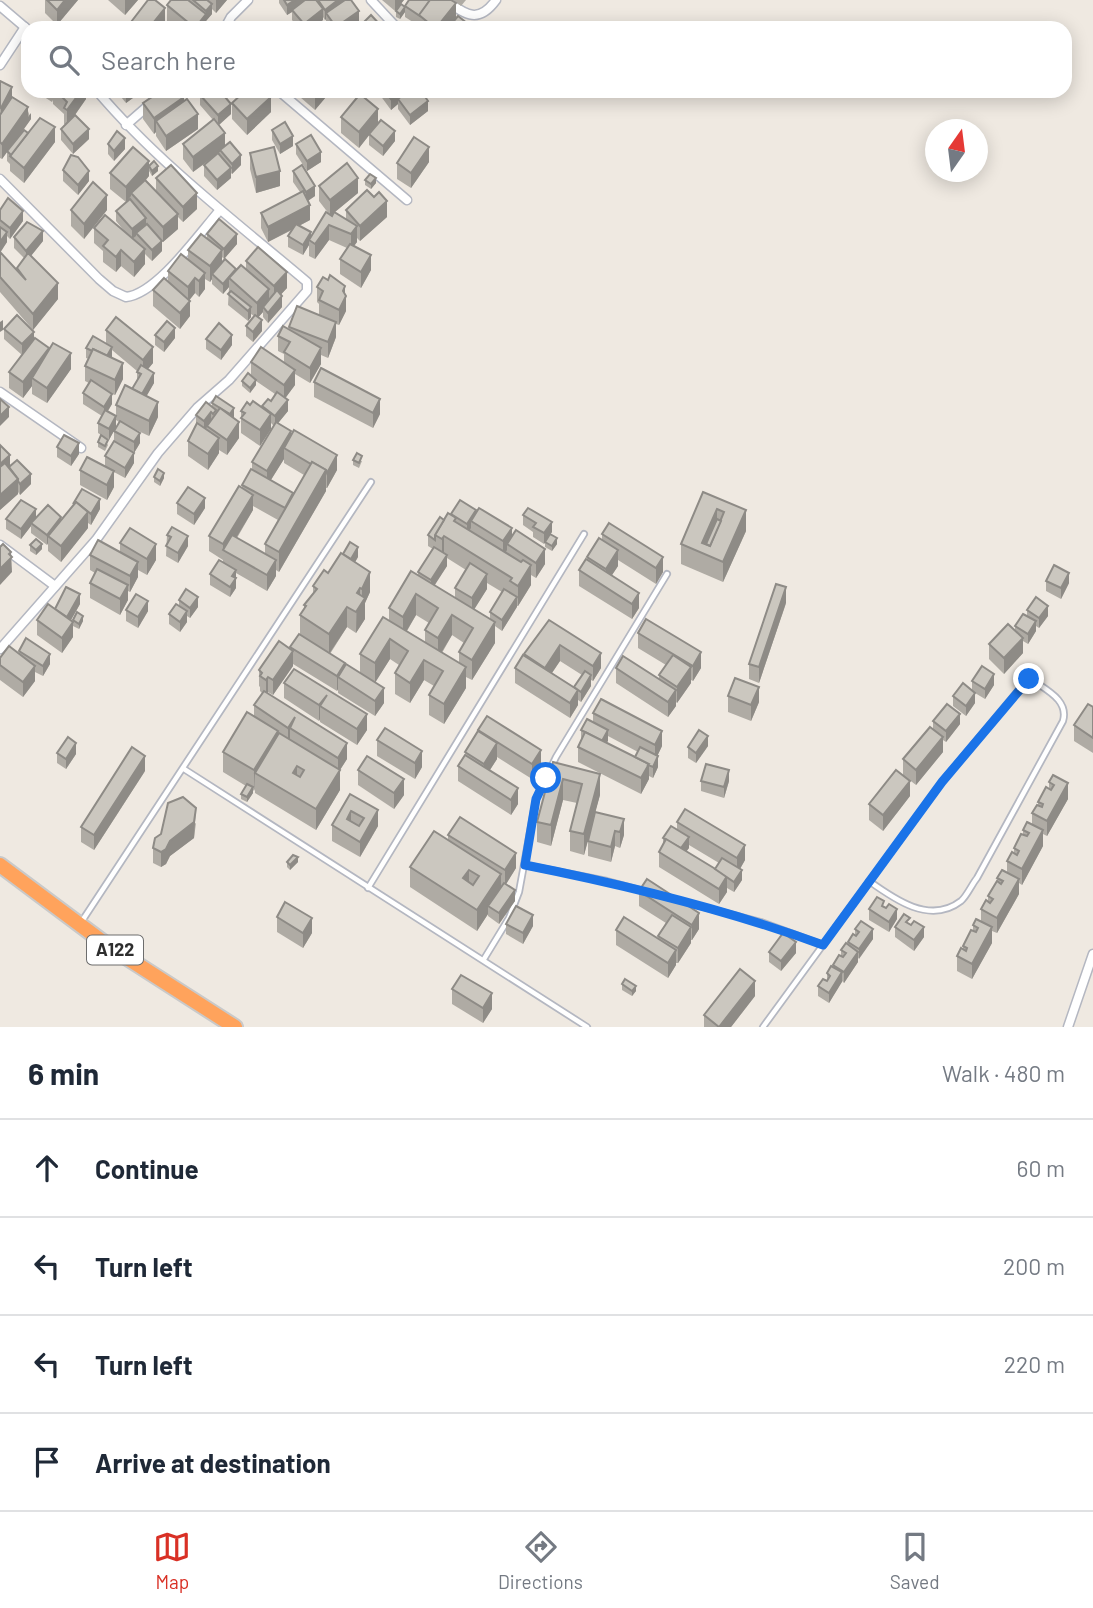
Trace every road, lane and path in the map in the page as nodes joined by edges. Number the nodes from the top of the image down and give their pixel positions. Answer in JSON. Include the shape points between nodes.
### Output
{"nodes":[{"id":1,"x":248,"y":0,"type":"edge"},
{"id":2,"x":371,"y":0,"type":"edge"},
{"id":3,"x":445,"y":0,"type":"edge"},
{"id":4,"x":496,"y":0,"type":"edge"},
{"id":5,"x":0,"y":6,"type":"edge"},
{"id":6,"x":229,"y":21,"type":"edge"},
{"id":7,"x":390,"y":21,"type":"edge"},
{"id":8,"x":21,"y":24,"type":"edge"},
{"id":9,"x":21,"y":35,"type":"edge"},
{"id":10,"x":0,"y":65,"type":"edge"},
{"id":11,"x":103,"y":98,"type":"edge"},
{"id":12,"x":157,"y":98,"type":"edge"},
{"id":13,"x":287,"y":98,"type":"edge"},
{"id":14,"x":126,"y":125,"type":"junction"},
{"id":15,"x":0,"y":180,"type":"edge"},
{"id":16,"x":407,"y":200,"type":"dead end"},
{"id":17,"x":220,"y":209,"type":"junction"},
{"id":18,"x":0,"y":392,"type":"edge"},
{"id":19,"x":81,"y":449,"type":"edge"},
{"id":20,"x":371,"y":482,"type":"dead end"},
{"id":21,"x":584,"y":534,"type":"dead end"},
{"id":22,"x":0,"y":545,"type":"edge"},
{"id":23,"x":667,"y":573,"type":"dead end"},
{"id":24,"x":55,"y":586,"type":"junction"},
{"id":25,"x":0,"y":649,"type":"edge"},
{"id":26,"x":184,"y":769,"type":"junction"},
{"id":27,"x":0,"y":865,"type":"edge"},
{"id":28,"x":525,"y":865,"type":"junction"},
{"id":29,"x":869,"y":881,"type":"junction"},
{"id":30,"x":368,"y":888,"type":"junction"},
{"id":31,"x":655,"y":894,"type":"edge"},
{"id":32,"x":667,"y":897,"type":"edge"},
{"id":33,"x":80,"y":925,"type":"junction"},
{"id":34,"x":823,"y":945,"type":"junction"},
{"id":35,"x":1093,"y":954,"type":"edge"},
{"id":36,"x":484,"y":959,"type":"junction"},
{"id":37,"x":235,"y":1027,"type":"edge"},
{"id":38,"x":587,"y":1027,"type":"edge"},
{"id":39,"x":763,"y":1027,"type":"edge"},
{"id":40,"x":1068,"y":1027,"type":"edge"}],
"edges":[{"from":1,"to":6,"type":"street"},
{"from":2,"to":7,"type":"street"},
{"from":3,"to":4,"type":"street","via":[[472,16],[481,15]]},
{"from":5,"to":8,"type":"street"},
{"from":9,"to":10,"type":"street"},
{"from":11,"to":14,"type":"street"},
{"from":12,"to":14,"type":"street"},
{"from":13,"to":16,"type":"street"},
{"from":14,"to":17,"type":"street"},
{"from":15,"to":17,"type":"street","via":[[99,279],[126,297],[145,291],[158,280]]},
{"from":17,"to":24,"type":"street","via":[[307,282],[307,291],[158,453],[96,540]]},
{"from":18,"to":19,"type":"street"},
{"from":20,"to":26,"type":"lane"},
{"from":21,"to":30,"type":"lane"},
{"from":22,"to":24,"type":"street"},
{"from":23,"to":28,"type":"lane","via":[[556,757],[536,799]]},
{"from":24,"to":25,"type":"street"},
{"from":26,"to":30,"type":"lane"},
{"from":26,"to":33,"type":"lane"},
{"from":27,"to":33,"type":"highway","number":"A122"},
{"from":28,"to":31,"type":"lane"},
{"from":28,"to":36,"type":"lane","via":[[509,918]]},
{"from":29,"to":29,"type":"lane","via":[[942,782],[1027,680],[1064,705],[1063,721],[962,901],[929,911],[911,907]]},
{"from":29,"to":34,"type":"lane"},
{"from":30,"to":36,"type":"lane"},
{"from":32,"to":34,"type":"lane","via":[[761,922]]},
{"from":33,"to":37,"type":"highway","number":"A122"},
{"from":34,"to":39,"type":"lane"},
{"from":35,"to":40,"type":"street"},
{"from":36,"to":38,"type":"lane"}]}
